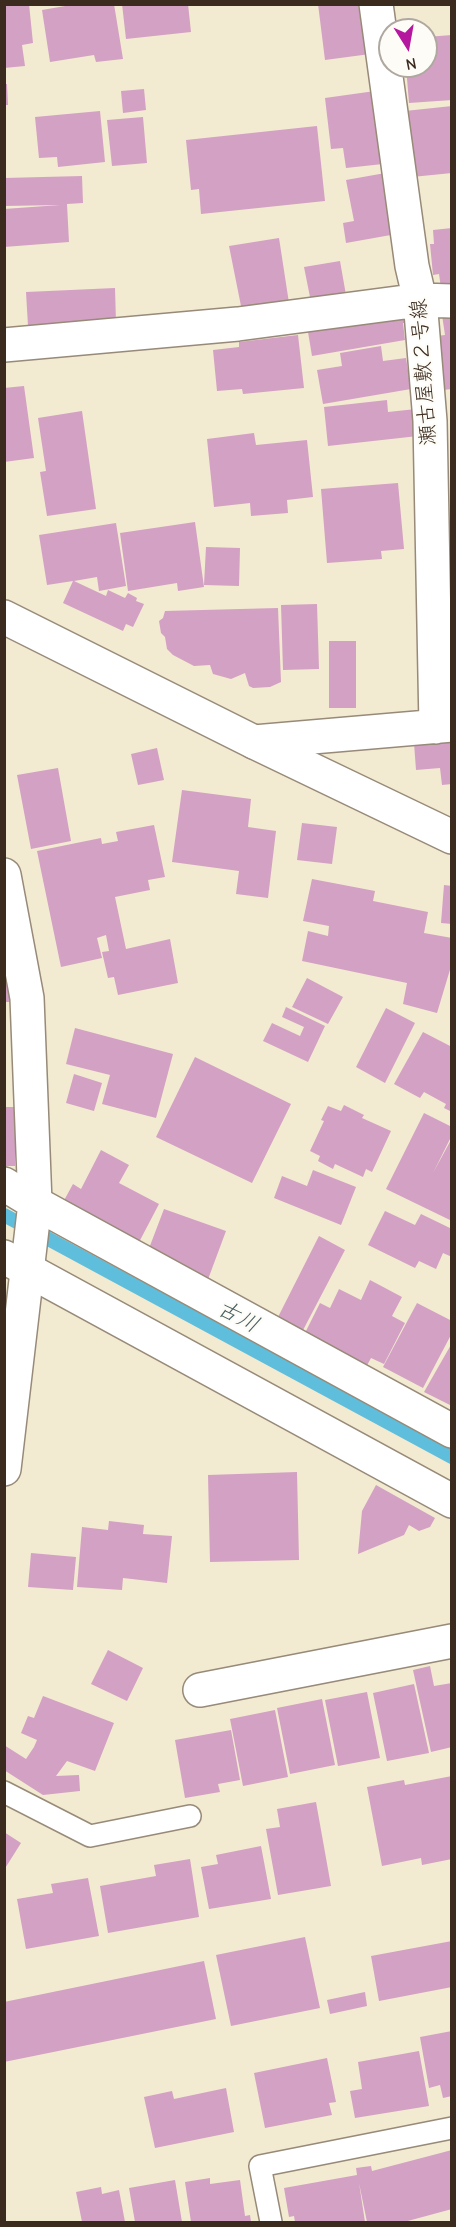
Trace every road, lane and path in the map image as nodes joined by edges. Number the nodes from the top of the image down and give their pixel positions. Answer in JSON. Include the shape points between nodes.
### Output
{"nodes":[{"id":1,"x":376,"y":4,"type":"edge"},
{"id":2,"x":436,"y":300,"type":"edge"},
{"id":3,"x":4,"y":345,"type":"edge"},
{"id":4,"x":4,"y":617,"type":"edge"},
{"id":5,"x":444,"y":726,"type":"edge"},
{"id":6,"x":254,"y":742,"type":"junction"},
{"id":7,"x":452,"y":837,"type":"edge"},
{"id":8,"x":4,"y":875,"type":"edge"},
{"id":9,"x":4,"y":1184,"type":"edge"},
{"id":10,"x":34,"y":1210,"type":"junction"},
{"id":11,"x":21,"y":1259,"type":"edge"},
{"id":12,"x":452,"y":1431,"type":"edge"},
{"id":13,"x":4,"y":1469,"type":"edge"},
{"id":14,"x":452,"y":1501,"type":"edge"},
{"id":15,"x":452,"y":1641,"type":"edge"},
{"id":16,"x":200,"y":1690,"type":"dead end"},
{"id":17,"x":4,"y":1792,"type":"edge"},
{"id":18,"x":190,"y":1816,"type":"dead end"},
{"id":19,"x":452,"y":2128,"type":"edge"},
{"id":20,"x":271,"y":2223,"type":"edge"}],
"edges":[{"from":1,"to":2,"type":"street","name":"瀬古屋敷２号線","via":[[412,266]]},
{"from":2,"to":3,"type":"street","via":[[238,324]]},
{"from":2,"to":5,"type":"street","name":"瀬古屋敷２号線","via":[[430,421]]},
{"from":4,"to":6,"type":"street"},
{"from":5,"to":6,"type":"street"},
{"from":6,"to":7,"type":"street"},
{"from":8,"to":10,"type":"street","via":[[27,998]]},
{"from":9,"to":10,"type":"street"},
{"from":10,"to":11,"type":"street"},
{"from":10,"to":12,"type":"street"},
{"from":11,"to":13,"type":"street"},
{"from":11,"to":14,"type":"street"},
{"from":15,"to":16,"type":"street"},
{"from":17,"to":18,"type":"lane","via":[[90,1836]]},
{"from":19,"to":20,"type":"lane","via":[[260,2166]]}]}
